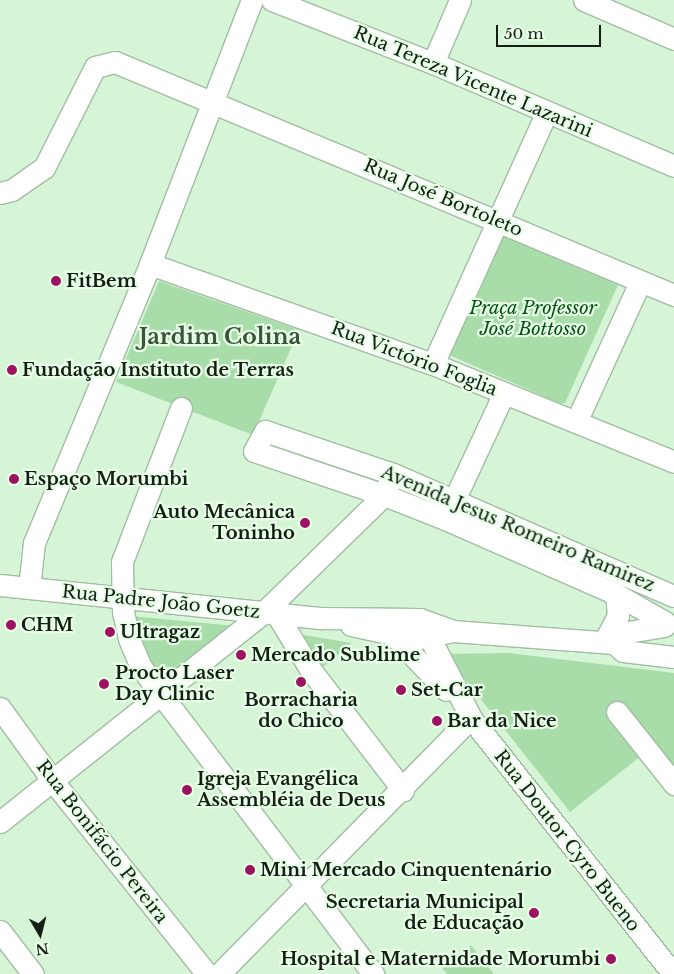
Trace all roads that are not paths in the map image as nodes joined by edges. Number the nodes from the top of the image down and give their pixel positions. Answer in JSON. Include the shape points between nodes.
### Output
{"nodes":[{"id":1,"x":252,"y":0,"type":"edge"},
{"id":2,"x":272,"y":0,"type":"edge"},
{"id":3,"x":460,"y":0,"type":"edge"},
{"id":4,"x":584,"y":0,"type":"edge"},
{"id":5,"x":674,"y":38,"type":"edge"},
{"id":6,"x":433,"y":63,"type":"junction"},
{"id":7,"x":212,"y":101,"type":"junction"},
{"id":8,"x":546,"y":114,"type":"junction"},
{"id":9,"x":674,"y":166,"type":"edge"},
{"id":10,"x":0,"y":193,"type":"edge"},
{"id":11,"x":498,"y":220,"type":"junction"},
{"id":12,"x":150,"y":264,"type":"junction"},
{"id":13,"x":640,"y":282,"type":"junction"},
{"id":14,"x":674,"y":295,"type":"edge"},
{"id":15,"x":433,"y":364,"type":"junction"},
{"id":16,"x":504,"y":393,"type":"junction"},
{"id":17,"x":181,"y":408,"type":"dead end"},
{"id":18,"x":576,"y":422,"type":"junction"},
{"id":19,"x":674,"y":462,"type":"edge"},
{"id":20,"x":393,"y":474,"type":"junction"},
{"id":21,"x":384,"y":495,"type":"junction"},
{"id":22,"x":454,"y":498,"type":"junction"},
{"id":23,"x":445,"y":519,"type":"junction"},
{"id":24,"x":0,"y":585,"type":"edge"},
{"id":25,"x":29,"y":588,"type":"junction"},
{"id":26,"x":616,"y":594,"type":"junction"},
{"id":27,"x":674,"y":596,"type":"edge"},
{"id":28,"x":123,"y":598,"type":"junction"},
{"id":29,"x":270,"y":613,"type":"junction"},
{"id":30,"x":322,"y":618,"type":"junction"},
{"id":31,"x":667,"y":619,"type":"edge"},
{"id":32,"x":417,"y":624,"type":"junction"},
{"id":33,"x":396,"y":638,"type":"junction"},
{"id":34,"x":609,"y":642,"type":"junction"},
{"id":35,"x":674,"y":656,"type":"edge"},
{"id":36,"x":160,"y":693,"type":"junction"},
{"id":37,"x":0,"y":708,"type":"edge"},
{"id":38,"x":617,"y":712,"type":"dead end"},
{"id":39,"x":467,"y":713,"type":"junction"},
{"id":40,"x":52,"y":780,"type":"junction"},
{"id":41,"x":674,"y":784,"type":"edge"},
{"id":42,"x":403,"y":790,"type":"junction"},
{"id":43,"x":0,"y":822,"type":"edge"},
{"id":44,"x":307,"y":886,"type":"junction"},
{"id":45,"x":0,"y":931,"type":"edge"},
{"id":46,"x":33,"y":974,"type":"edge"},
{"id":47,"x":207,"y":974,"type":"edge"},
{"id":48,"x":219,"y":974,"type":"edge"},
{"id":49,"x":373,"y":974,"type":"edge"},
{"id":50,"x":673,"y":974,"type":"edge"}],
"edges":[{"from":1,"to":7,"type":"street"},
{"from":2,"to":6,"type":"street","name":"Rua Tereza Vicente Lazarini"},
{"from":3,"to":6,"type":"street"},
{"from":4,"to":5,"type":"street"},
{"from":6,"to":8,"type":"street","name":"Rua Tereza Vicente Lazarini"},
{"from":7,"to":10,"type":"street","name":"Rua José Bortoleto","via":[[115,62],[95,66],[44,168],[12,190]]},
{"from":7,"to":11,"type":"street","name":"Rua José Bortoleto"},
{"from":7,"to":12,"type":"street"},
{"from":8,"to":9,"type":"street","name":"Rua Tereza Vicente Lazarini"},
{"from":8,"to":11,"type":"street"},
{"from":11,"to":13,"type":"street","name":"Rua José Bortoleto"},
{"from":11,"to":15,"type":"street"},
{"from":12,"to":15,"type":"street","name":"Rua Victório Foglia"},
{"from":12,"to":25,"type":"street","via":[[34,543]]},
{"from":13,"to":14,"type":"street","name":"Rua José Bortoleto"},
{"from":13,"to":18,"type":"street"},
{"from":15,"to":16,"type":"street","name":"Rua Victório Foglia"},
{"from":16,"to":18,"type":"street","name":"Rua Victório Foglia"},
{"from":16,"to":22,"type":"street"},
{"from":17,"to":28,"type":"street","via":[[122,562]]},
{"from":18,"to":19,"type":"street","name":"Rua Victório Foglia"},
{"from":20,"to":21,"type":"street"},
{"from":20,"to":21,"type":"street","name":"Avenida Jesus Romeiro Ramirez","via":[[265,431],[254,451]]},
{"from":20,"to":22,"type":"street","name":"Avenida Jesus Romeiro Ramirez"},
{"from":21,"to":23,"type":"street","name":"Avenida Jesus Romeiro Ramirez"},
{"from":21,"to":29,"type":"street"},
{"from":22,"to":23,"type":"street"},
{"from":22,"to":27,"type":"street","name":"Avenida Jesus Romeiro Ramirez"},
{"from":23,"to":26,"type":"street","name":"Avenida Jesus Romeiro Ramirez"},
{"from":24,"to":25,"type":"street","name":"Rua Padre João Goetz"},
{"from":25,"to":28,"type":"street","name":"Rua Padre João Goetz"},
{"from":26,"to":31,"type":"street","name":"Avenida Jesus Romeiro Ramirez"},
{"from":26,"to":34,"type":"street","via":[[618,616]]},
{"from":28,"to":29,"type":"street","name":"Rua Padre João Goetz"},
{"from":28,"to":36,"type":"street","via":[[129,639],[141,667]]},
{"from":29,"to":30,"type":"street","name":"Rua Padre João Goetz"},
{"from":29,"to":36,"type":"street"},
{"from":29,"to":42,"type":"street"},
{"from":30,"to":32,"type":"street","name":"Rua Padre João Goetz"},
{"from":30,"to":33,"type":"street","name":"Rua Padre João Goetz"},
{"from":31,"to":34,"type":"street","via":[[622,633]]},
{"from":31,"to":35,"type":"street","via":[[665,641]]},
{"from":32,"to":33,"type":"street"},
{"from":32,"to":33,"type":"street","via":[[397,627]]},
{"from":32,"to":34,"type":"street","via":[[453,631]]},
{"from":32,"to":39,"type":"street","name":"Rua Doutor Cyro Bueno"},
{"from":33,"to":39,"type":"street","name":"Rua Doutor Cyro Bueno"},
{"from":34,"to":35,"type":"street","via":[[623,651]]},
{"from":36,"to":40,"type":"street"},
{"from":36,"to":44,"type":"street"},
{"from":37,"to":40,"type":"street","name":"Rua Bonifácio Pereira"},
{"from":38,"to":41,"type":"street"},
{"from":39,"to":42,"type":"street"},
{"from":39,"to":50,"type":"street","name":"Rua Doutor Cyro Bueno"},
{"from":40,"to":43,"type":"street"},
{"from":40,"to":47,"type":"street","name":"Rua Bonifácio Pereira"},
{"from":42,"to":44,"type":"street"},
{"from":44,"to":48,"type":"street"},
{"from":44,"to":49,"type":"street"},
{"from":45,"to":46,"type":"street"}]}
